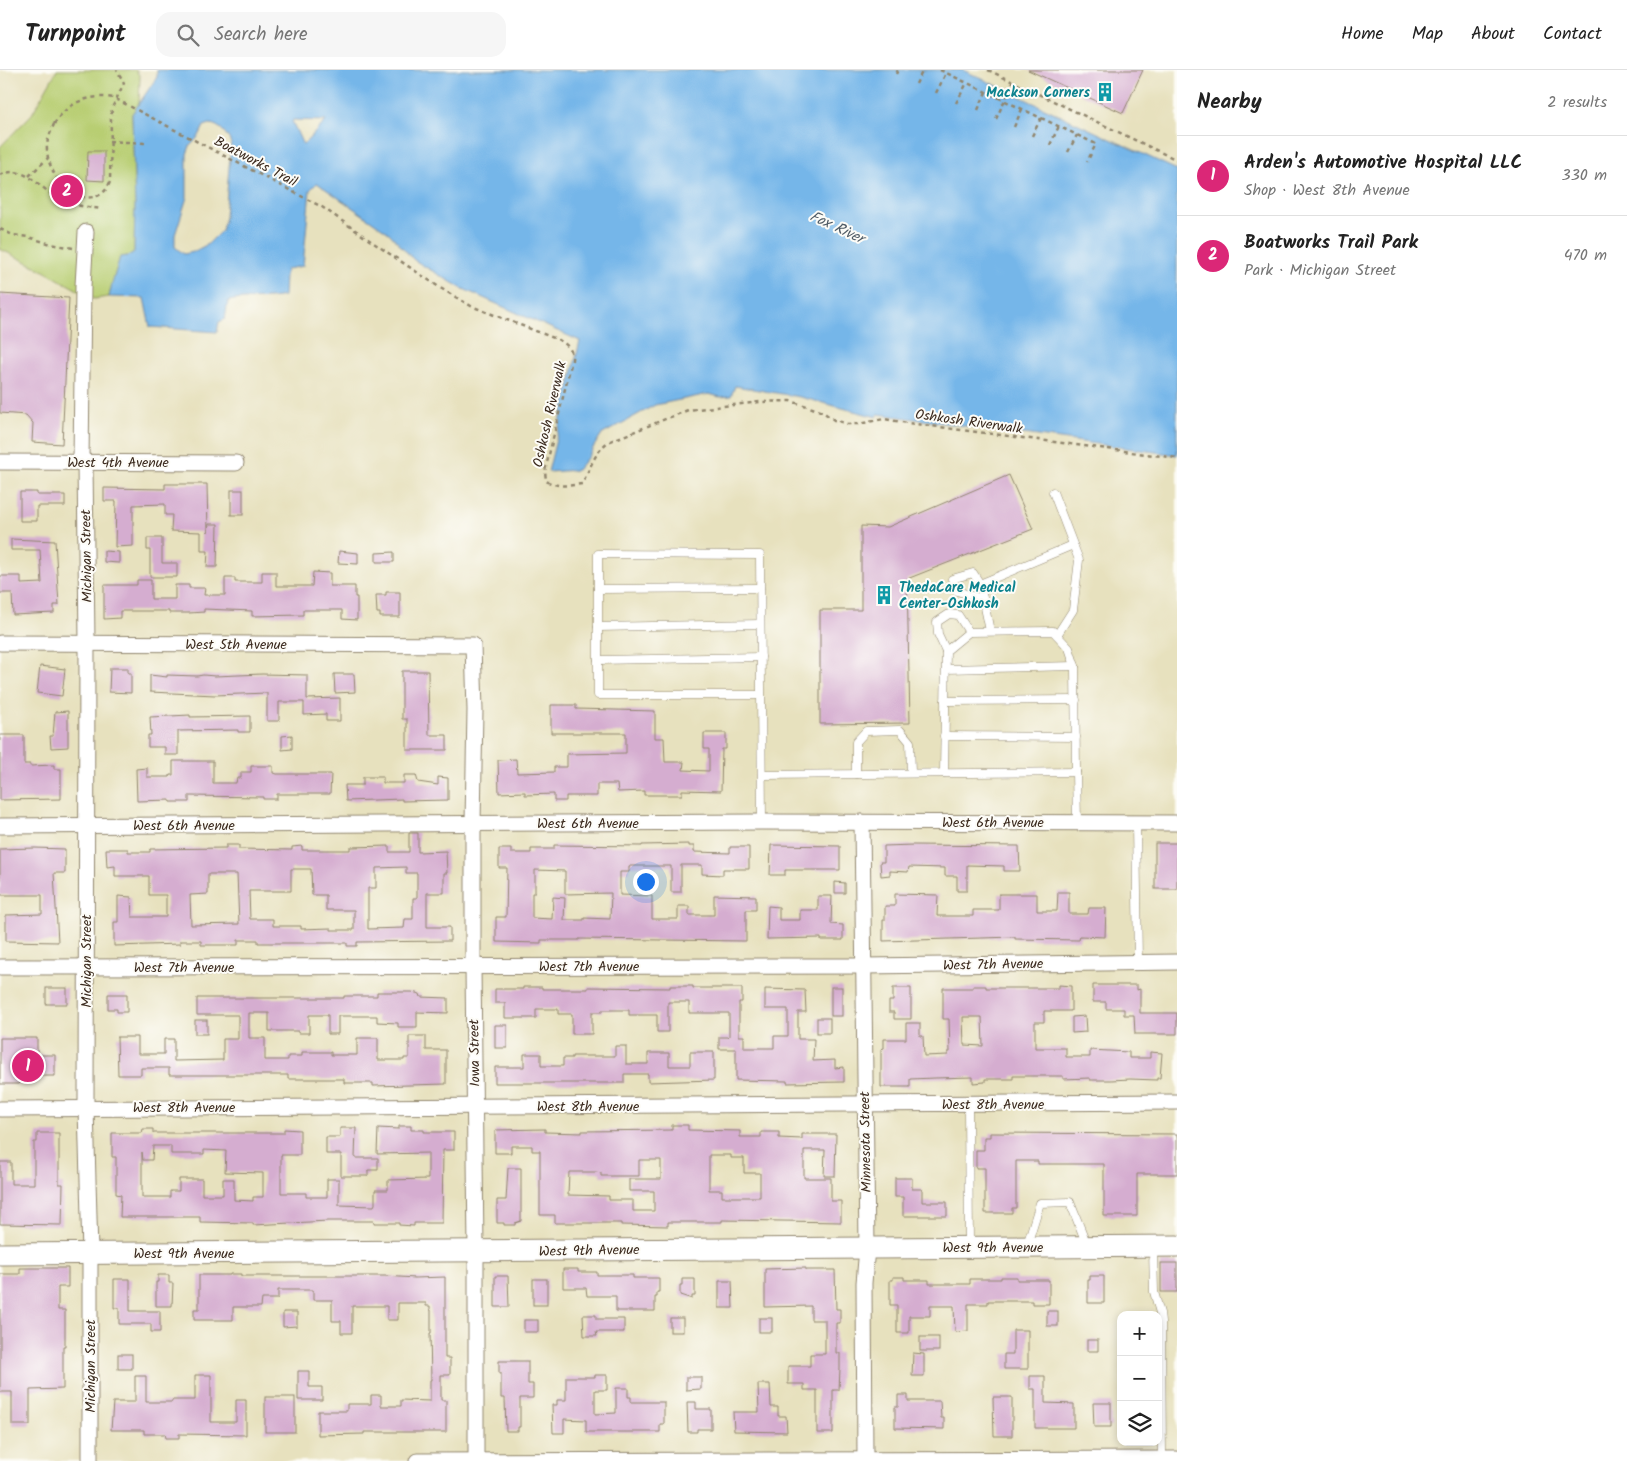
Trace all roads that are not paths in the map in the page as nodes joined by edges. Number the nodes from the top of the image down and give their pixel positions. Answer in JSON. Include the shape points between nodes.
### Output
{"nodes":[{"id":1,"x":86,"y":232,"type":"dead end"},
{"id":2,"x":83,"y":461,"type":"junction"},
{"id":3,"x":0,"y":462,"type":"edge"},
{"id":4,"x":236,"y":462,"type":"dead end"},
{"id":5,"x":1053,"y":492,"type":"dead end"},
{"id":6,"x":1073,"y":545,"type":"junction"},
{"id":7,"x":980,"y":584,"type":"junction"},
{"id":8,"x":760,"y":588,"type":"junction"},
{"id":9,"x":598,"y":589,"type":"junction"},
{"id":10,"x":983,"y":599,"type":"junction"},
{"id":11,"x":760,"y":624,"type":"junction"},
{"id":12,"x":598,"y":627,"type":"junction"},
{"id":13,"x":990,"y":631,"type":"junction"},
{"id":14,"x":969,"y":632,"type":"junction"},
{"id":15,"x":1057,"y":635,"type":"junction"},
{"id":16,"x":0,"y":643,"type":"edge"},
{"id":17,"x":87,"y":643,"type":"junction"},
{"id":18,"x":472,"y":645,"type":"joint"},
{"id":19,"x":946,"y":651,"type":"junction"},
{"id":20,"x":761,"y":657,"type":"junction"},
{"id":21,"x":598,"y":660,"type":"junction"},
{"id":22,"x":1076,"y":666,"type":"junction"},
{"id":23,"x":946,"y":669,"type":"junction"},
{"id":24,"x":761,"y":695,"type":"junction"},
{"id":25,"x":1076,"y":700,"type":"junction"},
{"id":26,"x":945,"y":701,"type":"junction"},
{"id":27,"x":944,"y":736,"type":"junction"},
{"id":28,"x":1076,"y":737,"type":"junction"},
{"id":29,"x":1076,"y":772,"type":"junction"},
{"id":30,"x":911,"y":773,"type":"junction"},
{"id":31,"x":944,"y":773,"type":"junction"},
{"id":32,"x":856,"y":774,"type":"junction"},
{"id":33,"x":762,"y":775,"type":"junction"},
{"id":34,"x":762,"y":822,"type":"junction"},
{"id":35,"x":862,"y":822,"type":"junction"},
{"id":36,"x":1077,"y":822,"type":"junction"},
{"id":37,"x":1136,"y":823,"type":"junction"},
{"id":38,"x":1177,"y":823,"type":"edge"},
{"id":39,"x":473,"y":824,"type":"junction"},
{"id":40,"x":86,"y":825,"type":"junction"},
{"id":41,"x":0,"y":826,"type":"edge"},
{"id":42,"x":1177,"y":962,"type":"edge"},
{"id":43,"x":1138,"y":963,"type":"junction"},
{"id":44,"x":472,"y":966,"type":"junction"},
{"id":45,"x":864,"y":966,"type":"junction"},
{"id":46,"x":0,"y":967,"type":"edge"},
{"id":47,"x":87,"y":968,"type":"junction"},
{"id":48,"x":1177,"y":1102,"type":"edge"},
{"id":49,"x":864,"y":1104,"type":"junction"},
{"id":50,"x":968,"y":1104,"type":"junction"},
{"id":51,"x":474,"y":1106,"type":"junction"},
{"id":52,"x":86,"y":1108,"type":"junction"},
{"id":53,"x":0,"y":1109,"type":"edge"},
{"id":54,"x":1153,"y":1246,"type":"junction"},
{"id":55,"x":1177,"y":1246,"type":"edge"},
{"id":56,"x":1027,"y":1247,"type":"junction"},
{"id":57,"x":1088,"y":1247,"type":"junction"},
{"id":58,"x":867,"y":1248,"type":"junction"},
{"id":59,"x":969,"y":1248,"type":"junction"},
{"id":60,"x":476,"y":1251,"type":"junction"},
{"id":61,"x":90,"y":1253,"type":"junction"},
{"id":62,"x":0,"y":1254,"type":"edge"},
{"id":63,"x":1162,"y":1459,"type":"junction"},
{"id":64,"x":1177,"y":1459,"type":"edge"},
{"id":65,"x":90,"y":1461,"type":"edge"},
{"id":66,"x":417,"y":1461,"type":"edge"},
{"id":67,"x":476,"y":1461,"type":"edge"},
{"id":68,"x":865,"y":1461,"type":"edge"}],
"edges":[{"from":1,"to":2,"type":"street","name":"Michigan Street"},
{"from":2,"to":3,"type":"street","name":"West 4th Avenue"},
{"from":2,"to":4,"type":"street","name":"West 4th Avenue"},
{"from":2,"to":17,"type":"street","name":"Michigan Street"},
{"from":5,"to":6,"type":"lane"},
{"from":6,"to":7,"type":"lane"},
{"from":6,"to":15,"type":"lane","via":[[1079,560],[1073,610]]},
{"from":7,"to":10,"type":"lane"},
{"from":7,"to":10,"type":"lane","via":[[973,573],[952,579],[957,591]]},
{"from":8,"to":9,"type":"lane"},
{"from":8,"to":9,"type":"lane","via":[[760,555],[598,554]]},
{"from":8,"to":11,"type":"lane"},
{"from":9,"to":12,"type":"lane"},
{"from":10,"to":13,"type":"lane"},
{"from":11,"to":12,"type":"lane"},
{"from":11,"to":20,"type":"lane"},
{"from":12,"to":21,"type":"lane"},
{"from":13,"to":14,"type":"lane"},
{"from":13,"to":15,"type":"lane","via":[[1053,631]]},
{"from":14,"to":19,"type":"lane"},
{"from":14,"to":19,"type":"lane","via":[[958,615],[949,614],[937,622],[938,634]]},
{"from":15,"to":22,"type":"lane","via":[[1069,648]]},
{"from":16,"to":17,"type":"street","name":"West 5th Avenue"},
{"from":17,"to":18,"type":"street","name":"West 5th Avenue"},
{"from":17,"to":40,"type":"street","name":"Michigan Street"},
{"from":18,"to":39,"type":"street","name":"Iowa Street","via":[[475,710]]},
{"from":19,"to":23,"type":"lane"},
{"from":20,"to":21,"type":"lane"},
{"from":20,"to":24,"type":"lane"},
{"from":21,"to":24,"type":"lane","via":[[598,695]]},
{"from":22,"to":23,"type":"lane"},
{"from":22,"to":25,"type":"lane"},
{"from":23,"to":26,"type":"lane"},
{"from":24,"to":33,"type":"lane"},
{"from":25,"to":26,"type":"lane"},
{"from":25,"to":28,"type":"lane"},
{"from":26,"to":27,"type":"lane"},
{"from":27,"to":28,"type":"lane"},
{"from":27,"to":31,"type":"lane"},
{"from":28,"to":29,"type":"lane"},
{"from":29,"to":31,"type":"lane"},
{"from":29,"to":36,"type":"lane"},
{"from":30,"to":31,"type":"lane"},
{"from":30,"to":32,"type":"lane"},
{"from":30,"to":32,"type":"lane","via":[[910,742],[900,730],[866,731],[856,742]]},
{"from":32,"to":33,"type":"lane"},
{"from":33,"to":34,"type":"lane"},
{"from":34,"to":35,"type":"street","name":"West 6th Avenue"},
{"from":34,"to":39,"type":"street","name":"West 6th Avenue"},
{"from":35,"to":36,"type":"street","name":"West 6th Avenue"},
{"from":35,"to":45,"type":"street","name":"Minnesota Street"},
{"from":36,"to":37,"type":"street","name":"West 6th Avenue"},
{"from":37,"to":38,"type":"street","name":"West 6th Avenue"},
{"from":37,"to":43,"type":"lane"},
{"from":39,"to":40,"type":"street","name":"West 6th Avenue"},
{"from":39,"to":44,"type":"street","name":"Iowa Street"},
{"from":40,"to":41,"type":"street","name":"West 6th Avenue"},
{"from":40,"to":47,"type":"street","name":"Michigan Street"},
{"from":42,"to":43,"type":"street","name":"West 7th Avenue"},
{"from":43,"to":45,"type":"street","name":"West 7th Avenue"},
{"from":44,"to":45,"type":"street","name":"West 7th Avenue"},
{"from":44,"to":47,"type":"street","name":"West 7th Avenue"},
{"from":44,"to":51,"type":"street","name":"Iowa Street"},
{"from":45,"to":49,"type":"street","name":"Minnesota Street"},
{"from":46,"to":47,"type":"street","name":"West 7th Avenue"},
{"from":47,"to":52,"type":"street","name":"Michigan Street"},
{"from":48,"to":50,"type":"street","name":"West 8th Avenue"},
{"from":49,"to":50,"type":"street","name":"West 8th Avenue"},
{"from":49,"to":51,"type":"street","name":"West 8th Avenue"},
{"from":49,"to":58,"type":"street","name":"Minnesota Street"},
{"from":50,"to":59,"type":"lane"},
{"from":51,"to":52,"type":"street","name":"West 8th Avenue"},
{"from":51,"to":60,"type":"street","name":"Iowa Street"},
{"from":52,"to":53,"type":"street","name":"West 8th Avenue"},
{"from":52,"to":61,"type":"street","name":"Michigan Street"},
{"from":54,"to":55,"type":"main road","name":"West 9th Avenue"},
{"from":54,"to":57,"type":"main road","name":"West 9th Avenue"},
{"from":54,"to":63,"type":"lane","via":[[1154,1292],[1161,1323]]},
{"from":56,"to":57,"type":"main road","name":"West 9th Avenue"},
{"from":56,"to":57,"type":"lane","via":[[1040,1203],[1070,1202]]},
{"from":56,"to":59,"type":"main road","name":"West 9th Avenue"},
{"from":58,"to":59,"type":"main road","name":"West 9th Avenue"},
{"from":58,"to":60,"type":"main road","name":"West 9th Avenue"},
{"from":58,"to":68,"type":"street","name":"Minnesota Street","via":[[864,1283]]},
{"from":60,"to":61,"type":"main road","name":"West 9th Avenue"},
{"from":60,"to":67,"type":"street","name":"Iowa Street"},
{"from":61,"to":62,"type":"main road","name":"West 9th Avenue"},
{"from":61,"to":65,"type":"street","name":"Michigan Street"},
{"from":63,"to":64,"type":"street"},
{"from":63,"to":68,"type":"street"},
{"from":66,"to":67,"type":"street"},
{"from":67,"to":68,"type":"street"}]}
